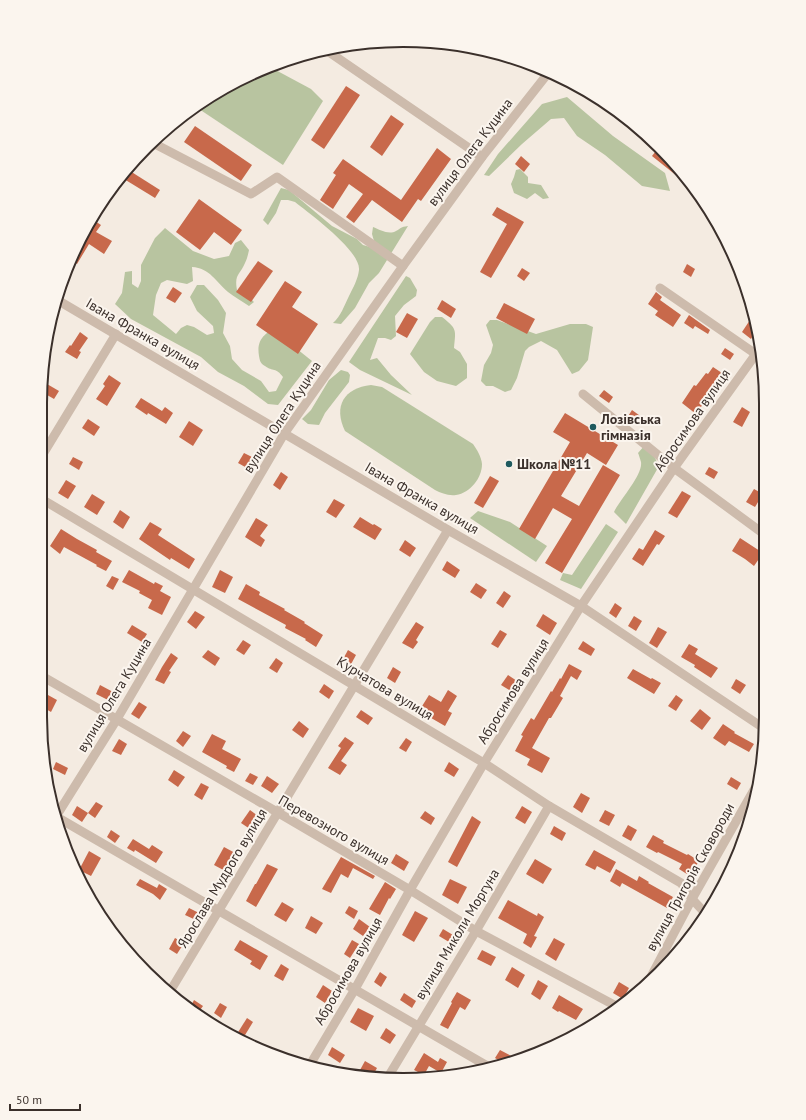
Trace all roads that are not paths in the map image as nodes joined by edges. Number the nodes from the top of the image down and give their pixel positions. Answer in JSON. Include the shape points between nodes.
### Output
{"nodes":[{"id":1,"x":332,"y":54,"type":"edge"},
{"id":2,"x":545,"y":77,"type":"edge"},
{"id":3,"x":157,"y":145,"type":"edge"},
{"id":4,"x":482,"y":157,"type":"junction"},
{"id":5,"x":403,"y":266,"type":"junction"},
{"id":6,"x":660,"y":288,"type":"dead end"},
{"id":7,"x":62,"y":303,"type":"edge"},
{"id":8,"x":116,"y":334,"type":"junction"},
{"id":9,"x":755,"y":350,"type":"edge"},
{"id":10,"x":756,"y":358,"type":"edge"},
{"id":11,"x":583,"y":394,"type":"dead end"},
{"id":12,"x":284,"y":434,"type":"junction"},
{"id":13,"x":47,"y":447,"type":"edge"},
{"id":14,"x":674,"y":468,"type":"junction"},
{"id":15,"x":47,"y":502,"type":"edge"},
{"id":16,"x":448,"y":530,"type":"junction"},
{"id":17,"x":759,"y":530,"type":"edge"},
{"id":18,"x":194,"y":589,"type":"junction"},
{"id":19,"x":581,"y":606,"type":"junction"},
{"id":20,"x":47,"y":679,"type":"edge"},
{"id":21,"x":354,"y":685,"type":"junction"},
{"id":22,"x":117,"y":719,"type":"junction"},
{"id":23,"x":759,"y":725,"type":"edge"},
{"id":24,"x":484,"y":763,"type":"junction"},
{"id":25,"x":750,"y":795,"type":"edge"},
{"id":26,"x":549,"y":806,"type":"junction"},
{"id":27,"x":59,"y":810,"type":"edge"},
{"id":28,"x":277,"y":812,"type":"junction"},
{"id":29,"x":63,"y":822,"type":"edge"},
{"id":30,"x":410,"y":890,"type":"junction"},
{"id":31,"x":692,"y":899,"type":"junction"},
{"id":32,"x":702,"y":910,"type":"edge"},
{"id":33,"x":218,"y":911,"type":"junction"},
{"id":34,"x":476,"y":931,"type":"junction"},
{"id":35,"x":655,"y":969,"type":"edge"},
{"id":36,"x":171,"y":988,"type":"edge"},
{"id":37,"x":355,"y":989,"type":"junction"},
{"id":38,"x":613,"y":1004,"type":"edge"},
{"id":39,"x":419,"y":1026,"type":"junction"},
{"id":40,"x":312,"y":1061,"type":"edge"},
{"id":41,"x":482,"y":1064,"type":"edge"},
{"id":42,"x":391,"y":1072,"type":"edge"}],
"edges":[{"from":1,"to":4,"type":"street"},
{"from":2,"to":4,"type":"street","name":"вулиця Олега Куцина"},
{"from":3,"to":5,"type":"street","via":[[251,194],[277,177]]},
{"from":4,"to":5,"type":"street","name":"вулиця Олега Куцина"},
{"from":5,"to":12,"type":"street","name":"вулиця Олега Куцина"},
{"from":6,"to":9,"type":"street"},
{"from":7,"to":8,"type":"street","name":"Івана Франка вулиця"},
{"from":8,"to":12,"type":"street","name":"Івана Франка вулиця"},
{"from":8,"to":13,"type":"street"},
{"from":10,"to":14,"type":"street","name":"Абросимова вулиця"},
{"from":11,"to":14,"type":"street"},
{"from":12,"to":16,"type":"street","name":"Івана Франка вулиця"},
{"from":12,"to":18,"type":"street","name":"вулиця Олега Куцина"},
{"from":14,"to":17,"type":"street"},
{"from":14,"to":19,"type":"street","name":"Абросимова вулиця"},
{"from":15,"to":18,"type":"street","name":"Курчатова вулиця"},
{"from":16,"to":19,"type":"street","name":"Івана Франка вулиця"},
{"from":16,"to":21,"type":"street","name":"Ярослава Мудрого вулиця"},
{"from":18,"to":21,"type":"street","name":"Курчатова вулиця"},
{"from":18,"to":22,"type":"street","name":"вулиця Олега Куцина"},
{"from":19,"to":23,"type":"street","name":"Івана Франка вулиця"},
{"from":19,"to":24,"type":"street","name":"Абросимова вулиця"},
{"from":20,"to":22,"type":"street","name":"Перевозного вулиця"},
{"from":21,"to":24,"type":"street","name":"Курчатова вулиця"},
{"from":21,"to":28,"type":"street","name":"Ярослава Мудрого вулиця"},
{"from":22,"to":27,"type":"street","name":"вулиця Олега Куцина"},
{"from":22,"to":28,"type":"street","name":"Перевозного вулиця"},
{"from":24,"to":26,"type":"street","name":"Курчатова вулиця"},
{"from":24,"to":30,"type":"street","name":"Абросимова вулиця"},
{"from":25,"to":31,"type":"street","name":"вулиця Григорія Сковороди"},
{"from":26,"to":31,"type":"street","name":"Курчатова вулиця","via":[[681,883]]},
{"from":26,"to":34,"type":"street","name":"вулиця Миколи Моргуна"},
{"from":28,"to":30,"type":"street","name":"Перевозного вулиця"},
{"from":28,"to":33,"type":"street","name":"Ярослава Мудрого вулиця"},
{"from":29,"to":33,"type":"street"},
{"from":30,"to":34,"type":"street","name":"Перевозного вулиця"},
{"from":30,"to":37,"type":"street","name":"Абросимова вулиця"},
{"from":31,"to":32,"type":"street","name":"Курчатова вулиця"},
{"from":31,"to":35,"type":"street","name":"вулиця Григорія Сковороди"},
{"from":33,"to":36,"type":"street","name":"Ярослава Мудрого вулиця"},
{"from":33,"to":37,"type":"street"},
{"from":34,"to":38,"type":"street","name":"Перевозного вулиця"},
{"from":34,"to":39,"type":"street","name":"вулиця Миколи Моргуна"},
{"from":37,"to":39,"type":"street"},
{"from":37,"to":40,"type":"street","name":"Абросимова вулиця"},
{"from":39,"to":41,"type":"street"},
{"from":39,"to":42,"type":"street","name":"вулиця Миколи Моргуна"}]}
